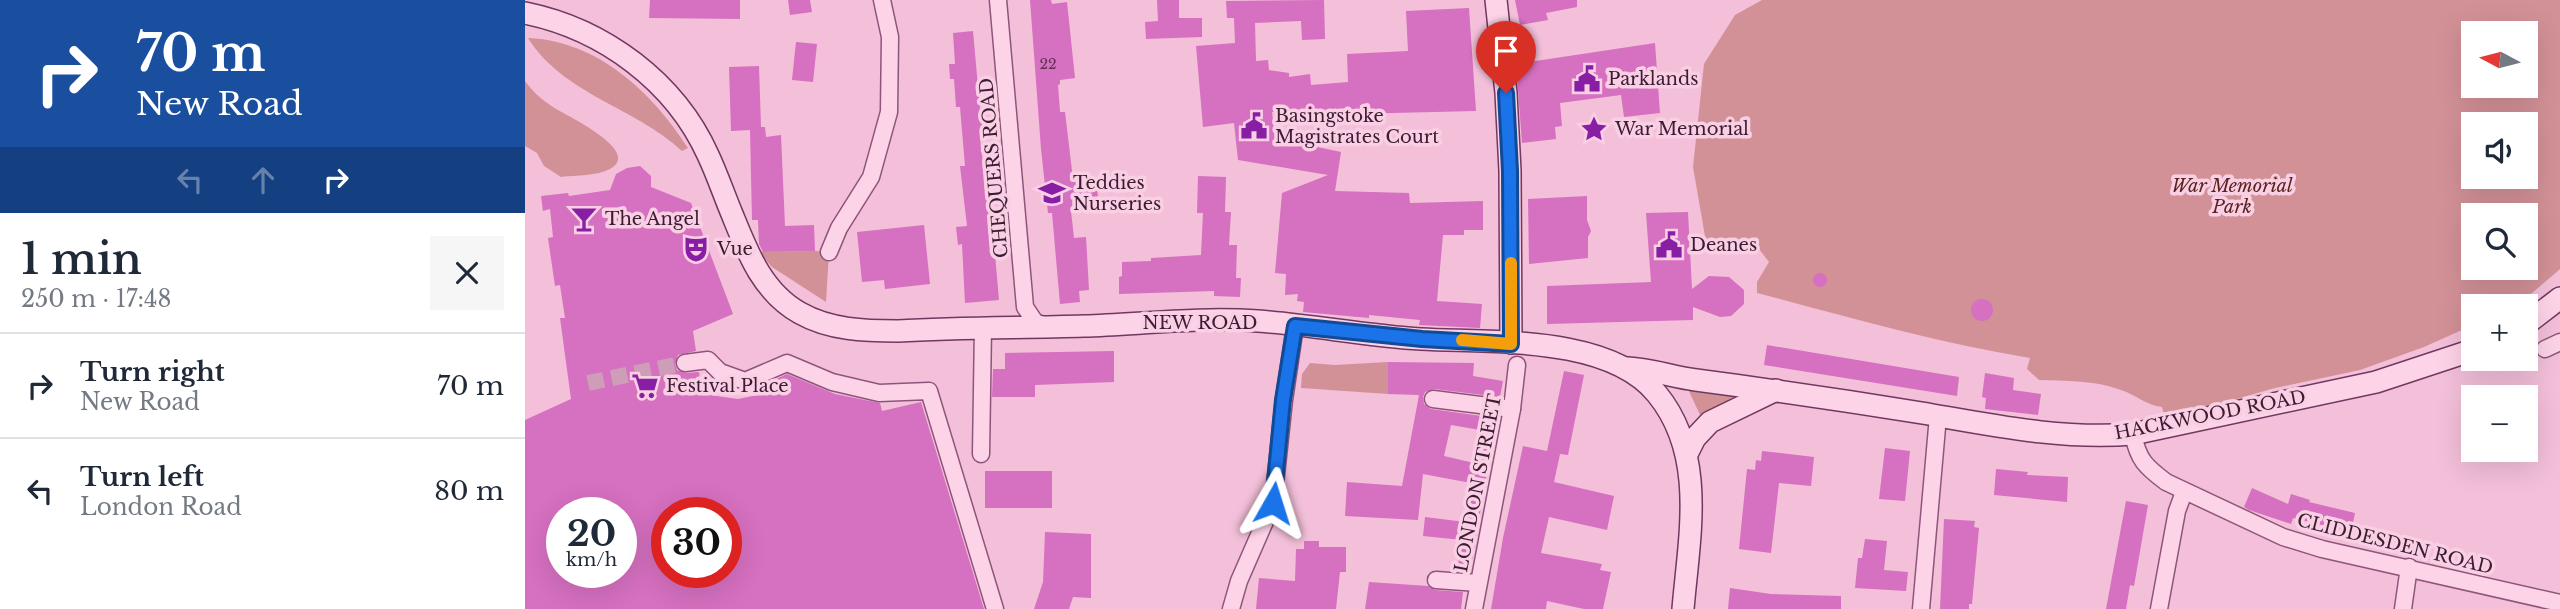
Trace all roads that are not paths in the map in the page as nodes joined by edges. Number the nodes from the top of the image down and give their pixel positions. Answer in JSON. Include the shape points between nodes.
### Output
{"nodes":[{"id":1,"x":882,"y":0,"type":"edge"},
{"id":2,"x":998,"y":0,"type":"edge"},
{"id":3,"x":1496,"y":0,"type":"edge"},
{"id":4,"x":533,"y":10,"type":"edge"},
{"id":5,"x":829,"y":253,"type":"dead end"},
{"id":6,"x":2560,"y":298,"type":"edge"},
{"id":7,"x":2538,"y":315,"type":"edge"},
{"id":8,"x":1043,"y":326,"type":"junction"},
{"id":9,"x":1295,"y":326,"type":"junction"},
{"id":10,"x":983,"y":327,"type":"junction"},
{"id":11,"x":1511,"y":344,"type":"junction"},
{"id":12,"x":2461,"y":354,"type":"edge"},
{"id":13,"x":685,"y":363,"type":"tunnel mouth"},
{"id":14,"x":1517,"y":365,"type":"dead end"},
{"id":15,"x":1622,"y":368,"type":"junction"},
{"id":16,"x":1777,"y":389,"type":"junction"},
{"id":17,"x":1433,"y":399,"type":"dead end"},
{"id":18,"x":1512,"y":409,"type":"junction"},
{"id":19,"x":1938,"y":416,"type":"junction"},
{"id":20,"x":2133,"y":434,"type":"junction"},
{"id":21,"x":981,"y":454,"type":"dead end"},
{"id":22,"x":1687,"y":454,"type":"junction"},
{"id":23,"x":2184,"y":492,"type":"junction"},
{"id":24,"x":2409,"y":567,"type":"junction"},
{"id":25,"x":1436,"y":580,"type":"dead end"},
{"id":26,"x":1478,"y":583,"type":"junction"},
{"id":27,"x":2560,"y":603,"type":"edge"},
{"id":28,"x":995,"y":609,"type":"edge"},
{"id":29,"x":1231,"y":609,"type":"edge"},
{"id":30,"x":1473,"y":609,"type":"edge"},
{"id":31,"x":1683,"y":609,"type":"edge"},
{"id":32,"x":1921,"y":609,"type":"edge"},
{"id":33,"x":2159,"y":609,"type":"edge"},
{"id":34,"x":2403,"y":609,"type":"edge"}],
"edges":[{"from":1,"to":5,"type":"street","via":[[890,37],[889,112],[871,177]]},
{"from":2,"to":8,"type":"street","name":"CHEQUERS ROAD","via":[[1025,307]]},
{"from":3,"to":11,"type":"street","via":[[1510,171]]},
{"from":4,"to":10,"type":"street","name":"NEW ROAD","via":[[631,58],[671,97],[708,155],[748,254],[764,280],[800,314],[834,326],[873,331]]},
{"from":6,"to":7,"type":"street"},
{"from":8,"to":9,"type":"street","name":"NEW ROAD","via":[[1196,320]]},
{"from":8,"to":10,"type":"street","name":"NEW ROAD"},
{"from":9,"to":11,"type":"street","name":"NEW ROAD"},
{"from":9,"to":29,"type":"street","via":[[1273,503]]},
{"from":10,"to":21,"type":"street"},
{"from":11,"to":15,"type":"street","name":"NEW ROAD","via":[[1571,350]]},
{"from":12,"to":20,"type":"street","name":"HACKWOOD ROAD","via":[[2375,382]]},
{"from":13,"to":28,"type":"street","via":[[708,360],[720,372],[745,381],[787,363],[832,382],[879,393],[929,391]]},
{"from":14,"to":18,"type":"street","name":"LONDON STREET"},
{"from":15,"to":16,"type":"street","name":"HACKWOOD ROAD"},
{"from":15,"to":22,"type":"street","name":"NEW ROAD","via":[[1658,396]]},
{"from":16,"to":19,"type":"street","name":"HACKWOOD ROAD"},
{"from":16,"to":22,"type":"street","via":[[1710,422]]},
{"from":17,"to":18,"type":"street"},
{"from":18,"to":26,"type":"street","name":"LONDON STREET"},
{"from":19,"to":20,"type":"street","name":"HACKWOOD ROAD","via":[[2065,435]]},
{"from":19,"to":32,"type":"street"},
{"from":20,"to":23,"type":"street","name":"CLIDDESDEN ROAD","via":[[2137,455],[2150,470]]},
{"from":22,"to":31,"type":"street","name":"NEW ROAD","via":[[1692,490]]},
{"from":23,"to":24,"type":"street","name":"CLIDDESDEN ROAD","via":[[2283,537]]},
{"from":23,"to":33,"type":"street"},
{"from":24,"to":27,"type":"street","name":"CLIDDESDEN ROAD"},
{"from":24,"to":34,"type":"street"},
{"from":25,"to":26,"type":"street"},
{"from":26,"to":30,"type":"street","name":"LONDON STREET"}]}
